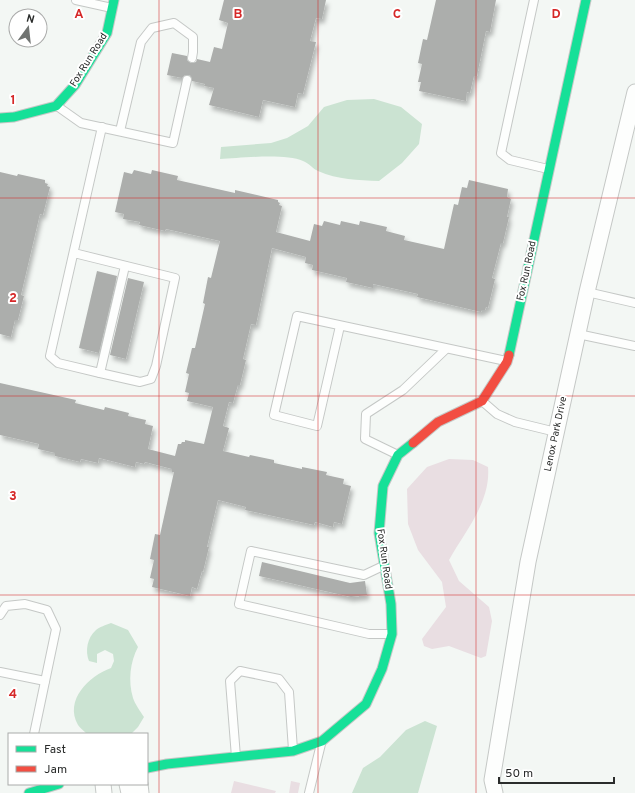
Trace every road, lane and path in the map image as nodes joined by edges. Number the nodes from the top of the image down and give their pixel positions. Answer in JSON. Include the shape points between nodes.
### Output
{"nodes":[{"id":1,"x":76,"y":0,"type":"edge"},
{"id":2,"x":534,"y":0,"type":"edge"},
{"id":3,"x":586,"y":0,"type":"edge"},
{"id":4,"x":113,"y":4,"type":"edge"},
{"id":5,"x":192,"y":58,"type":"dead end"},
{"id":6,"x":187,"y":80,"type":"dead end"},
{"id":7,"x":635,"y":92,"type":"edge"},
{"id":8,"x":56,"y":106,"type":"junction"},
{"id":9,"x":0,"y":118,"type":"edge"},
{"id":10,"x":102,"y":127,"type":"junction"},
{"id":11,"x":120,"y":131,"type":"junction"},
{"id":12,"x":549,"y":169,"type":"junction"},
{"id":13,"x":74,"y":253,"type":"junction"},
{"id":14,"x":125,"y":266,"type":"junction"},
{"id":15,"x":587,"y":292,"type":"junction"},
{"id":16,"x":635,"y":303,"type":"edge"},
{"id":17,"x":340,"y":326,"type":"junction"},
{"id":18,"x":578,"y":334,"type":"junction"},
{"id":19,"x":635,"y":346,"type":"edge"},
{"id":20,"x":446,"y":349,"type":"junction"},
{"id":21,"x":507,"y":362,"type":"junction"},
{"id":22,"x":100,"y":373,"type":"junction"},
{"id":23,"x":482,"y":402,"type":"junction"},
{"id":24,"x":556,"y":432,"type":"junction"},
{"id":25,"x":398,"y":455,"type":"junction"},
{"id":26,"x":384,"y":566,"type":"junction"},
{"id":27,"x":0,"y":616,"type":"edge"},
{"id":28,"x":392,"y":634,"type":"junction"},
{"id":29,"x":0,"y":672,"type":"edge"},
{"id":30,"x":45,"y":681,"type":"junction"},
{"id":31,"x":34,"y":733,"type":"edge"},
{"id":32,"x":322,"y":742,"type":"junction"},
{"id":33,"x":293,"y":751,"type":"junction"},
{"id":34,"x":236,"y":757,"type":"junction"},
{"id":35,"x":148,"y":768,"type":"edge"},
{"id":36,"x":54,"y":785,"type":"edge"},
{"id":37,"x":494,"y":786,"type":"edge"},
{"id":38,"x":35,"y":789,"type":"edge"},
{"id":39,"x":309,"y":793,"type":"edge"},
{"id":40,"x":484,"y":793,"type":"edge"}],
"edges":[{"from":1,"to":4,"type":"lane"},
{"from":2,"to":12,"type":"lane","via":[[501,153],[510,160]]},
{"from":3,"to":12,"type":"street","name":"Fox Run Road"},
{"from":4,"to":8,"type":"street","name":"Fox Run Road","via":[[108,33],[75,86]]},
{"from":5,"to":11,"type":"lane","via":[[193,37],[174,23],[152,28],[141,42]]},
{"from":6,"to":11,"type":"lane","via":[[173,143]]},
{"from":7,"to":15,"type":"street","name":"Lenox Park Drive"},
{"from":8,"to":9,"type":"street"},
{"from":8,"to":10,"type":"lane","via":[[81,123]]},
{"from":10,"to":11,"type":"lane"},
{"from":10,"to":13,"type":"lane"},
{"from":12,"to":21,"type":"street","name":"Fox Run Road"},
{"from":13,"to":14,"type":"lane"},
{"from":13,"to":22,"type":"lane","via":[[50,356],[58,363]]},
{"from":14,"to":22,"type":"lane"},
{"from":14,"to":22,"type":"lane","via":[[175,278],[156,366],[151,379],[140,382]]},
{"from":15,"to":16,"type":"lane"},
{"from":15,"to":18,"type":"street","name":"Lenox Park Drive"},
{"from":17,"to":17,"type":"lane","via":[[297,316],[274,415],[317,426]]},
{"from":17,"to":20,"type":"lane"},
{"from":18,"to":19,"type":"lane"},
{"from":18,"to":24,"type":"street","name":"Lenox Park Drive"},
{"from":20,"to":21,"type":"lane"},
{"from":20,"to":25,"type":"lane","via":[[403,390],[366,414],[365,439]]},
{"from":21,"to":23,"type":"street","name":"Fox Run Road"},
{"from":23,"to":24,"type":"lane","via":[[497,414],[515,422]]},
{"from":23,"to":25,"type":"street","name":"Fox Run Road","via":[[438,422]]},
{"from":24,"to":37,"type":"street","name":"Lenox Park Drive","via":[[528,562]]},
{"from":25,"to":26,"type":"street","name":"Fox Run Road","via":[[383,486],[379,534]]},
{"from":26,"to":28,"type":"street","name":"Fox Run Road","via":[[391,604]]},
{"from":26,"to":28,"type":"lane","via":[[364,575],[251,551],[239,604],[369,634]]},
{"from":27,"to":30,"type":"lane","via":[[6,606],[12,605],[26,604],[47,610],[56,630]]},
{"from":28,"to":32,"type":"street","name":"Fox Run Road","via":[[382,669],[366,704]]},
{"from":29,"to":30,"type":"lane"},
{"from":30,"to":31,"type":"lane"},
{"from":32,"to":33,"type":"street","name":"Fox Run Road"},
{"from":32,"to":39,"type":"lane"},
{"from":33,"to":34,"type":"street","name":"Fox Run Road"},
{"from":33,"to":34,"type":"lane","via":[[289,692],[279,679],[240,671],[230,681]]},
{"from":34,"to":35,"type":"street","name":"Fox Run Road"},
{"from":36,"to":38,"type":"street"},
{"from":37,"to":40,"type":"street","name":"Lenox Park Drive"}]}
